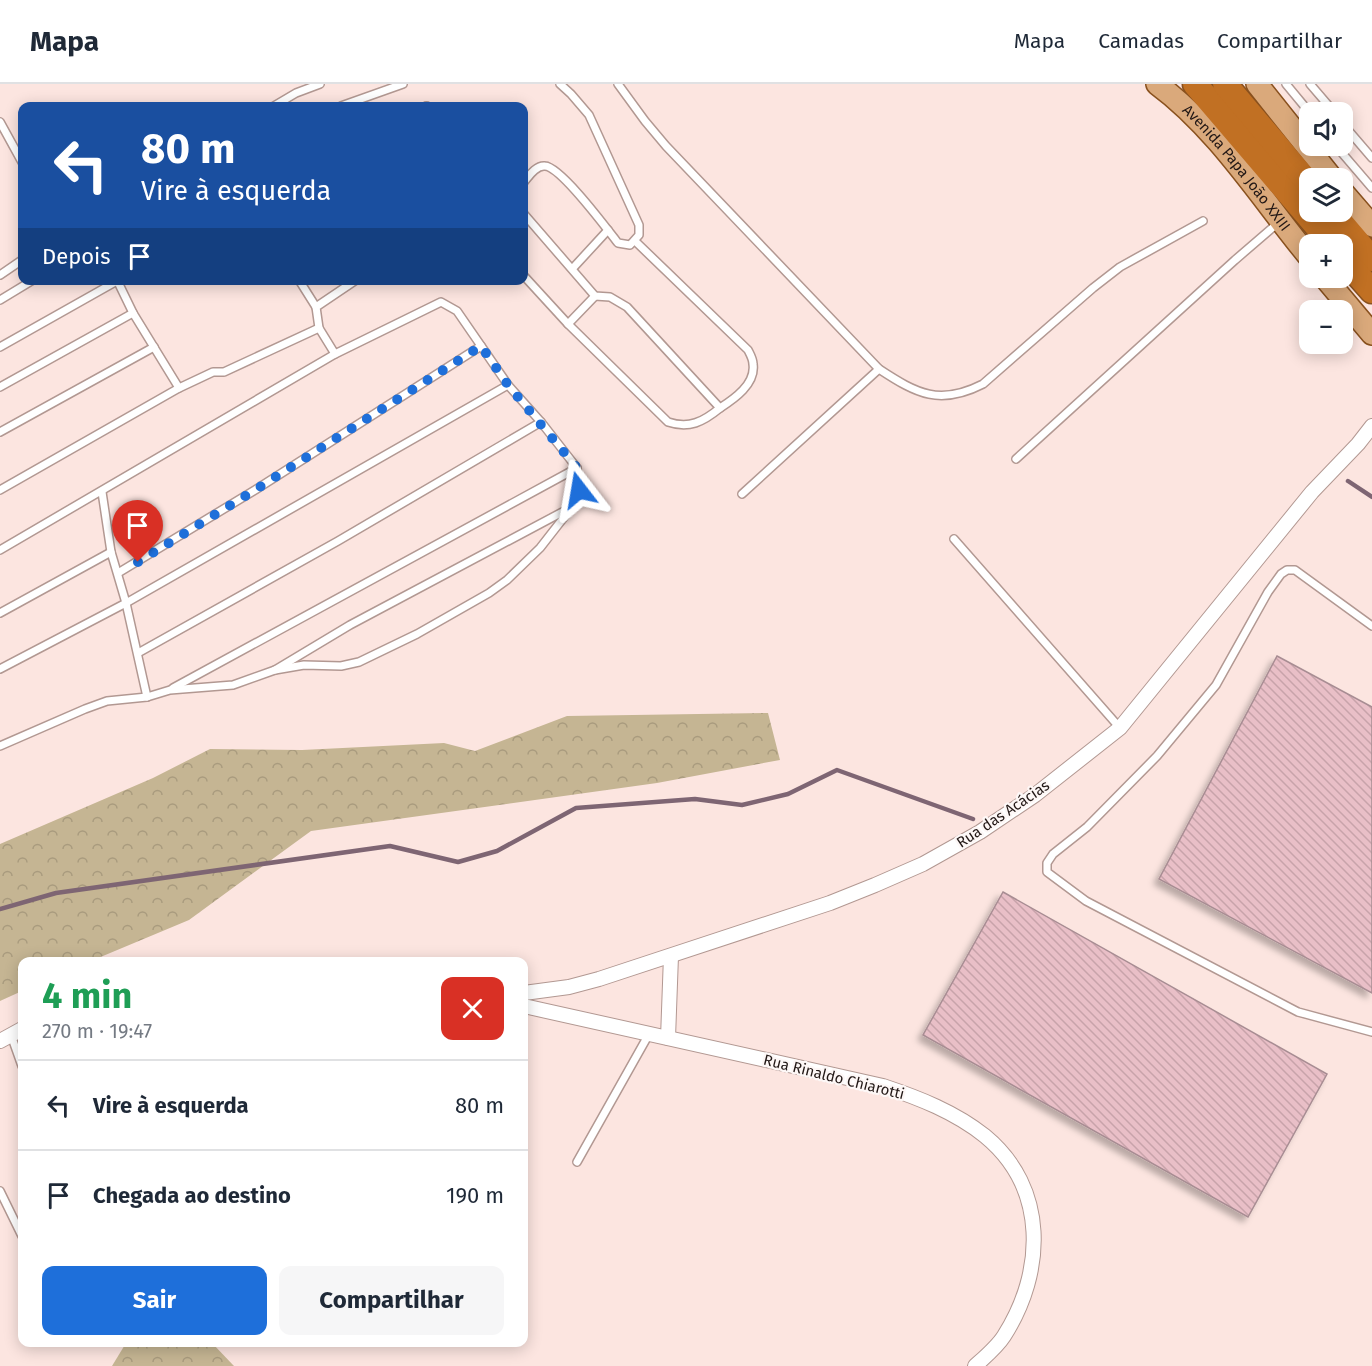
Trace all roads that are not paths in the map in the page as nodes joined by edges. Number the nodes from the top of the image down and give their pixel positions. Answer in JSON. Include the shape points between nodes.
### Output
{"nodes":[{"id":1,"x":320,"y":84,"type":"edge"},
{"id":2,"x":403,"y":84,"type":"edge"},
{"id":3,"x":560,"y":84,"type":"edge"},
{"id":4,"x":618,"y":84,"type":"edge"},
{"id":5,"x":1157,"y":84,"type":"edge"},
{"id":6,"x":1195,"y":84,"type":"edge"},
{"id":7,"x":1225,"y":84,"type":"edge"},
{"id":8,"x":1257,"y":84,"type":"edge"},
{"id":9,"x":1286,"y":84,"type":"edge"},
{"id":10,"x":1310,"y":84,"type":"edge"},
{"id":11,"x":281,"y":102,"type":"edge"},
{"id":12,"x":351,"y":102,"type":"edge"},
{"id":13,"x":1301,"y":102,"type":"edge"},
{"id":14,"x":1325,"y":102,"type":"edge"},
{"id":15,"x":0,"y":122,"type":"edge"},
{"id":16,"x":1353,"y":136,"type":"edge"},
{"id":17,"x":18,"y":155,"type":"edge"},
{"id":18,"x":1345,"y":156,"type":"edge"},
{"id":19,"x":1372,"y":158,"type":"edge"},
{"id":20,"x":1324,"y":168,"type":"edge"},
{"id":21,"x":1299,"y":172,"type":"edge"},
{"id":22,"x":528,"y":178,"type":"edge"},
{"id":23,"x":1372,"y":188,"type":"edge"},
{"id":24,"x":1353,"y":204,"type":"edge"},
{"id":25,"x":528,"y":217,"type":"edge"},
{"id":26,"x":1203,"y":221,"type":"dead end"},
{"id":27,"x":1279,"y":222,"type":"junction"},
{"id":28,"x":1337,"y":222,"type":"edge"},
{"id":29,"x":1372,"y":226,"type":"edge"},
{"id":30,"x":608,"y":230,"type":"junction"},
{"id":31,"x":1323,"y":234,"type":"edge"},
{"id":32,"x":635,"y":241,"type":"junction"},
{"id":33,"x":1299,"y":245,"type":"edge"},
{"id":34,"x":1356,"y":261,"type":"edge"},
{"id":35,"x":18,"y":263,"type":"edge"},
{"id":36,"x":573,"y":268,"type":"junction"},
{"id":37,"x":0,"y":274,"type":"edge"},
{"id":38,"x":528,"y":280,"type":"edge"},
{"id":39,"x":25,"y":285,"type":"edge"},
{"id":40,"x":110,"y":285,"type":"edge"},
{"id":41,"x":119,"y":285,"type":"edge"},
{"id":42,"x":303,"y":285,"type":"edge"},
{"id":43,"x":349,"y":285,"type":"edge"},
{"id":44,"x":1333,"y":288,"type":"edge"},
{"id":45,"x":1372,"y":291,"type":"edge"},
{"id":46,"x":595,"y":296,"type":"junction"},
{"id":47,"x":0,"y":300,"type":"edge"},
{"id":48,"x":1372,"y":303,"type":"edge"},
{"id":49,"x":316,"y":307,"type":"junction"},
{"id":50,"x":133,"y":313,"type":"junction"},
{"id":51,"x":568,"y":324,"type":"junction"},
{"id":52,"x":319,"y":328,"type":"junction"},
{"id":53,"x":1372,"y":334,"type":"edge"},
{"id":54,"x":481,"y":346,"type":"junction"},
{"id":55,"x":0,"y":347,"type":"edge"},
{"id":56,"x":154,"y":347,"type":"junction"},
{"id":57,"x":335,"y":354,"type":"junction"},
{"id":58,"x":879,"y":369,"type":"junction"},
{"id":59,"x":508,"y":385,"type":"junction"},
{"id":60,"x":0,"y":387,"type":"edge"},
{"id":61,"x":179,"y":388,"type":"junction"},
{"id":62,"x":720,"y":408,"type":"junction"},
{"id":63,"x":541,"y":423,"type":"junction"},
{"id":64,"x":1372,"y":426,"type":"edge"},
{"id":65,"x":0,"y":432,"type":"edge"},
{"id":66,"x":1372,"y":440,"type":"edge"},
{"id":67,"x":1358,"y":444,"type":"junction"},
{"id":68,"x":1016,"y":459,"type":"dead end"},
{"id":69,"x":577,"y":468,"type":"junction"},
{"id":70,"x":0,"y":490,"type":"edge"},
{"id":71,"x":102,"y":492,"type":"junction"},
{"id":72,"x":742,"y":494,"type":"dead end"},
{"id":73,"x":572,"y":507,"type":"junction"},
{"id":74,"x":954,"y":539,"type":"dead end"},
{"id":75,"x":0,"y":550,"type":"edge"},
{"id":76,"x":111,"y":552,"type":"junction"},
{"id":77,"x":118,"y":573,"type":"junction"},
{"id":78,"x":126,"y":603,"type":"junction"},
{"id":79,"x":0,"y":613,"type":"edge"},
{"id":80,"x":1372,"y":626,"type":"edge"},
{"id":81,"x":138,"y":653,"type":"junction"},
{"id":82,"x":0,"y":669,"type":"edge"},
{"id":83,"x":275,"y":670,"type":"junction"},
{"id":84,"x":170,"y":690,"type":"junction"},
{"id":85,"x":147,"y":698,"type":"junction"},
{"id":86,"x":1120,"y":728,"type":"junction"},
{"id":87,"x":0,"y":746,"type":"edge"},
{"id":88,"x":671,"y":956,"type":"junction"},
{"id":89,"x":528,"y":992,"type":"edge"},
{"id":90,"x":528,"y":1007,"type":"edge"},
{"id":91,"x":1372,"y":1032,"type":"edge"},
{"id":92,"x":649,"y":1034,"type":"junction"},
{"id":93,"x":11,"y":1035,"type":"edge"},
{"id":94,"x":668,"y":1038,"type":"junction"},
{"id":95,"x":18,"y":1055,"type":"edge"},
{"id":96,"x":578,"y":1162,"type":"dead end"},
{"id":97,"x":0,"y":1191,"type":"edge"},
{"id":98,"x":18,"y":1228,"type":"edge"},
{"id":99,"x":975,"y":1366,"type":"edge"}],
"edges":[{"from":1,"to":11,"type":"lane"},
{"from":2,"to":12,"type":"lane"},
{"from":3,"to":32,"type":"lane","via":[[589,116],[639,225]]},
{"from":4,"to":58,"type":"lane","via":[[666,146]]},
{"from":5,"to":27,"type":"main road","name":"Avenida Papa João XXIII","via":[[1206,128]]},
{"from":6,"to":31,"type":"highway","name":"Avenida Papa João XXIII"},
{"from":7,"to":21,"type":"highway"},
{"from":8,"to":20,"type":"main road"},
{"from":9,"to":13,"type":"lane"},
{"from":10,"to":14,"type":"lane"},
{"from":15,"to":17,"type":"lane"},
{"from":16,"to":19,"type":"lane"},
{"from":18,"to":23,"type":"lane"},
{"from":22,"to":30,"type":"lane","via":[[537,168],[548,166]]},
{"from":24,"to":29,"type":"main road"},
{"from":25,"to":36,"type":"lane"},
{"from":26,"to":58,"type":"lane","via":[[1120,267],[983,384],[968,392],[935,396],[917,392]]},
{"from":27,"to":33,"type":"main road","name":"Avenida Papa João XXIII"},
{"from":27,"to":68,"type":"lane"},
{"from":28,"to":34,"type":"highway"},
{"from":30,"to":32,"type":"lane","via":[[618,243]]},
{"from":30,"to":36,"type":"lane"},
{"from":32,"to":62,"type":"lane","via":[[748,350],[752,376],[734,399]]},
{"from":34,"to":45,"type":"highway"},
{"from":34,"to":48,"type":"highway"},
{"from":35,"to":37,"type":"lane"},
{"from":36,"to":46,"type":"lane"},
{"from":38,"to":51,"type":"lane"},
{"from":39,"to":47,"type":"lane"},
{"from":40,"to":55,"type":"lane"},
{"from":41,"to":50,"type":"lane"},
{"from":42,"to":49,"type":"lane"},
{"from":43,"to":49,"type":"lane"},
{"from":44,"to":53,"type":"main road"},
{"from":46,"to":51,"type":"lane"},
{"from":46,"to":62,"type":"lane","via":[[610,297],[627,307]]},
{"from":49,"to":52,"type":"lane"},
{"from":50,"to":56,"type":"lane"},
{"from":50,"to":60,"type":"lane"},
{"from":51,"to":62,"type":"lane","via":[[668,422],[680,427],[692,425]]},
{"from":52,"to":57,"type":"lane"},
{"from":52,"to":61,"type":"lane","via":[[225,372],[213,372]]},
{"from":54,"to":57,"type":"lane","via":[[457,311],[441,302]]},
{"from":54,"to":59,"type":"lane"},
{"from":54,"to":77,"type":"lane"},
{"from":56,"to":61,"type":"lane"},
{"from":56,"to":65,"type":"lane"},
{"from":57,"to":71,"type":"lane"},
{"from":58,"to":72,"type":"lane"},
{"from":59,"to":63,"type":"lane"},
{"from":59,"to":78,"type":"lane"},
{"from":61,"to":70,"type":"lane"},
{"from":63,"to":69,"type":"lane"},
{"from":63,"to":81,"type":"lane"},
{"from":64,"to":67,"type":"street","name":"Rua das Acácias"},
{"from":66,"to":67,"type":"street","name":"Rua das Acácias"},
{"from":67,"to":86,"type":"street","name":"Rua das Acácias","via":[[1311,492]]},
{"from":69,"to":73,"type":"lane","via":[[579,490]]},
{"from":69,"to":84,"type":"lane"},
{"from":71,"to":75,"type":"lane"},
{"from":71,"to":76,"type":"lane"},
{"from":73,"to":83,"type":"lane","via":[[350,625]]},
{"from":73,"to":83,"type":"lane","via":[[540,548],[507,580],[417,634],[359,662]]},
{"from":74,"to":86,"type":"lane"},
{"from":76,"to":77,"type":"lane"},
{"from":76,"to":79,"type":"lane"},
{"from":77,"to":78,"type":"lane"},
{"from":78,"to":81,"type":"lane"},
{"from":78,"to":82,"type":"lane"},
{"from":80,"to":91,"type":"lane","via":[[1295,570],[1281,574],[1216,685],[1157,756],[1047,863],[1047,872],[1086,901],[1298,1012]]},
{"from":81,"to":85,"type":"lane"},
{"from":83,"to":84,"type":"lane","via":[[233,685]]},
{"from":84,"to":85,"type":"lane"},
{"from":85,"to":87,"type":"lane","via":[[107,701]]},
{"from":86,"to":88,"type":"street","name":"Rua das Acácias","via":[[1035,795],[923,864],[830,903]]},
{"from":88,"to":89,"type":"street","name":"Rua das Acácias","via":[[569,987]]},
{"from":88,"to":94,"type":"street"},
{"from":90,"to":92,"type":"street","name":"Rua Rinaldo Chiarotti"},
{"from":92,"to":94,"type":"street","name":"Rua Rinaldo Chiarotti"},
{"from":92,"to":96,"type":"lane"},
{"from":93,"to":95,"type":"lane"},
{"from":94,"to":99,"type":"street","name":"Rua Rinaldo Chiarotti","via":[[883,1086],[924,1100],[986,1137],[1010,1163],[1026,1191],[1034,1220],[1033,1260],[1024,1300],[1003,1339]]},
{"from":97,"to":98,"type":"lane"}]}
